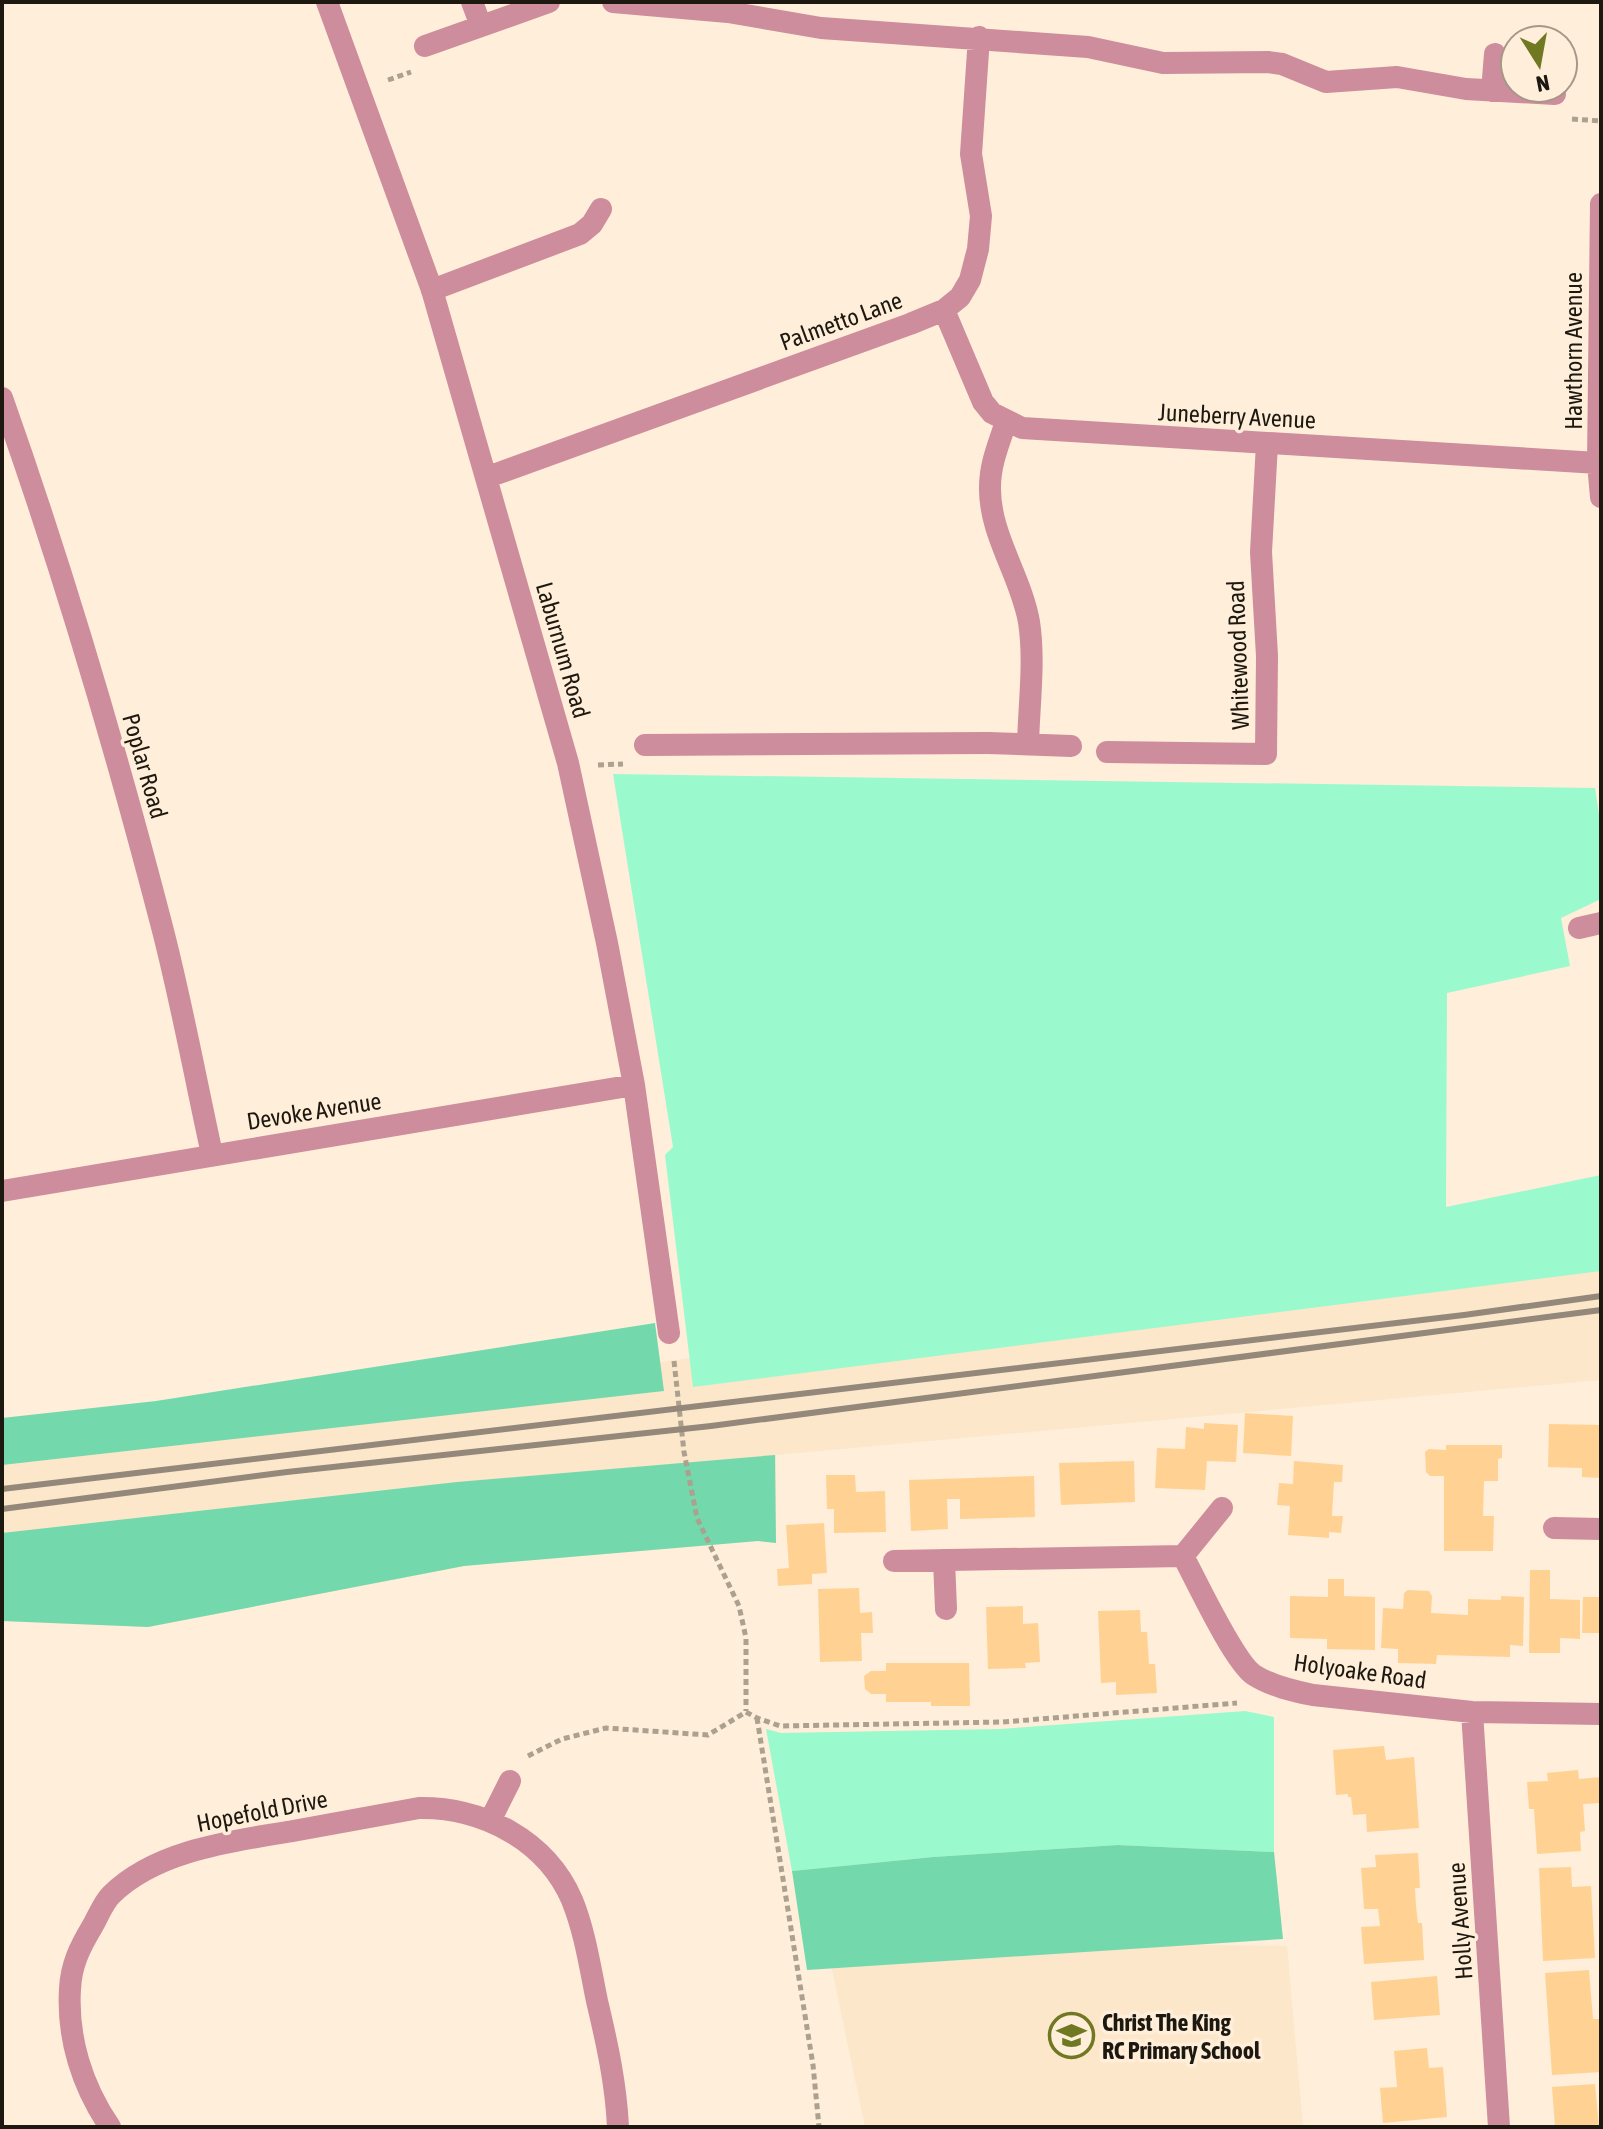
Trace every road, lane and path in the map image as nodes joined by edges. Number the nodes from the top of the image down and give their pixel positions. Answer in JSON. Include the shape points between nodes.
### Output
{"nodes":[{"id":1,"x":327,"y":2,"type":"edge"},
{"id":2,"x":472,"y":2,"type":"edge"},
{"id":3,"x":549,"y":2,"type":"edge"},
{"id":4,"x":613,"y":2,"type":"edge"},
{"id":5,"x":481,"y":26,"type":"junction"},
{"id":6,"x":979,"y":37,"type":"junction"},
{"id":7,"x":425,"y":46,"type":"joint"},
{"id":8,"x":1495,"y":54,"type":"dead end"},
{"id":9,"x":383,"y":68,"type":"dead end"},
{"id":10,"x":1492,"y":91,"type":"junction"},
{"id":11,"x":1499,"y":91,"type":"edge"},
{"id":12,"x":1601,"y":204,"type":"edge"},
{"id":13,"x":601,"y":209,"type":"dead end"},
{"id":14,"x":432,"y":290,"type":"junction"},
{"id":15,"x":944,"y":310,"type":"junction"},
{"id":16,"x":2,"y":398,"type":"edge"},
{"id":17,"x":1006,"y":422,"type":"junction"},
{"id":18,"x":1267,"y":444,"type":"junction"},
{"id":19,"x":1598,"y":463,"type":"junction"},
{"id":20,"x":488,"y":477,"type":"junction"},
{"id":21,"x":1601,"y":497,"type":"edge"},
{"id":22,"x":1028,"y":744,"type":"junction"},
{"id":23,"x":645,"y":745,"type":"joint"},
{"id":24,"x":1071,"y":746,"type":"dead end"},
{"id":25,"x":1107,"y":752,"type":"dead end"},
{"id":26,"x":568,"y":763,"type":"junction"},
{"id":27,"x":634,"y":1085,"type":"junction"},
{"id":28,"x":212,"y":1154,"type":"junction"},
{"id":29,"x":2,"y":1191,"type":"edge"},
{"id":30,"x":669,"y":1333,"type":"joint"},
{"id":31,"x":1222,"y":1508,"type":"dead end"},
{"id":32,"x":1554,"y":1528,"type":"dead end"},
{"id":33,"x":1601,"y":1529,"type":"edge"},
{"id":34,"x":1183,"y":1556,"type":"junction"},
{"id":35,"x":944,"y":1560,"type":"junction"},
{"id":36,"x":894,"y":1561,"type":"dead end"},
{"id":37,"x":946,"y":1609,"type":"dead end"},
{"id":38,"x":1268,"y":1682,"type":"junction"},
{"id":39,"x":746,"y":1712,"type":"junction"},
{"id":40,"x":1472,"y":1712,"type":"junction"},
{"id":41,"x":1601,"y":1714,"type":"edge"},
{"id":42,"x":757,"y":1718,"type":"junction"},
{"id":43,"x":510,"y":1781,"type":"joint"},
{"id":44,"x":490,"y":1821,"type":"junction"},
{"id":45,"x":110,"y":2127,"type":"edge"},
{"id":46,"x":618,"y":2127,"type":"edge"},
{"id":47,"x":819,"y":2127,"type":"edge"},
{"id":48,"x":1499,"y":2127,"type":"edge"}],
"edges":[{"from":1,"to":14,"type":"street","name":"Laburnum Road"},
{"from":2,"to":5,"type":"street"},
{"from":3,"to":5,"type":"street"},
{"from":4,"to":6,"type":"street","via":[[728,12],[821,28]]},
{"from":5,"to":7,"type":"street"},
{"from":6,"to":10,"type":"street","via":[[1088,47],[1163,63],[1268,62],[1326,82],[1397,77]]},
{"from":6,"to":15,"type":"street","name":"Palmetto Lane","via":[[971,154],[981,216],[978,249],[970,280]]},
{"from":7,"to":9,"type":"path","via":[[420,69],[388,81]]},
{"from":8,"to":10,"type":"street"},
{"from":10,"to":11,"type":"street"},
{"from":12,"to":19,"type":"street","name":"Hawthorn Avenue"},
{"from":13,"to":14,"type":"street","via":[[580,234]]},
{"from":14,"to":20,"type":"street","name":"Laburnum Road"},
{"from":15,"to":17,"type":"street","via":[[983,402]]},
{"from":15,"to":20,"type":"street","name":"Palmetto Lane"},
{"from":16,"to":28,"type":"street","name":"Poplar Road","via":[[114,750],[162,925]]},
{"from":17,"to":18,"type":"street","name":"Juneberry Avenue","via":[[1036,430]]},
{"from":17,"to":22,"type":"street","via":[[990,488],[993,515],[1029,620]]},
{"from":18,"to":19,"type":"street","name":"Juneberry Avenue"},
{"from":18,"to":25,"type":"street","name":"Whitewood Road","via":[[1261,552],[1266,754]]},
{"from":19,"to":21,"type":"street","name":"Hawthorn Avenue"},
{"from":20,"to":26,"type":"street","name":"Laburnum Road"},
{"from":22,"to":23,"type":"street"},
{"from":22,"to":24,"type":"street"},
{"from":23,"to":26,"type":"path","via":[[621,765]]},
{"from":26,"to":27,"type":"street","name":"Laburnum Road"},
{"from":27,"to":28,"type":"street","name":"Devoke Avenue"},
{"from":27,"to":30,"type":"street","name":"Laburnum Road"},
{"from":28,"to":29,"type":"street","name":"Devoke Avenue"},
{"from":30,"to":39,"type":"path","via":[[697,1518],[739,1606],[746,1638]]},
{"from":31,"to":34,"type":"street"},
{"from":32,"to":33,"type":"street"},
{"from":34,"to":35,"type":"street"},
{"from":34,"to":38,"type":"street","name":"Holyoake Road","via":[[1237,1656],[1251,1673]]},
{"from":35,"to":36,"type":"street"},
{"from":35,"to":37,"type":"street"},
{"from":38,"to":40,"type":"street","name":"Holyoake Road","via":[[1313,1695]]},
{"from":38,"to":42,"type":"path","via":[[1248,1702],[1003,1722],[780,1726]]},
{"from":39,"to":42,"type":"path"},
{"from":39,"to":43,"type":"path","via":[[708,1735],[586,1731],[528,1756]]},
{"from":40,"to":41,"type":"street","name":"Holyoake Road"},
{"from":40,"to":48,"type":"street","name":"Holly Avenue"},
{"from":42,"to":47,"type":"path"},
{"from":43,"to":44,"type":"street"},
{"from":44,"to":45,"type":"street","name":"Hopefold Drive","via":[[419,1808],[210,1845],[149,1870],[110,1896],[71,1970],[69,2006],[88,2091]]},
{"from":44,"to":46,"type":"street","name":"Hopefold Drive","via":[[523,1838],[550,1865],[571,1898],[616,2086]]}]}
